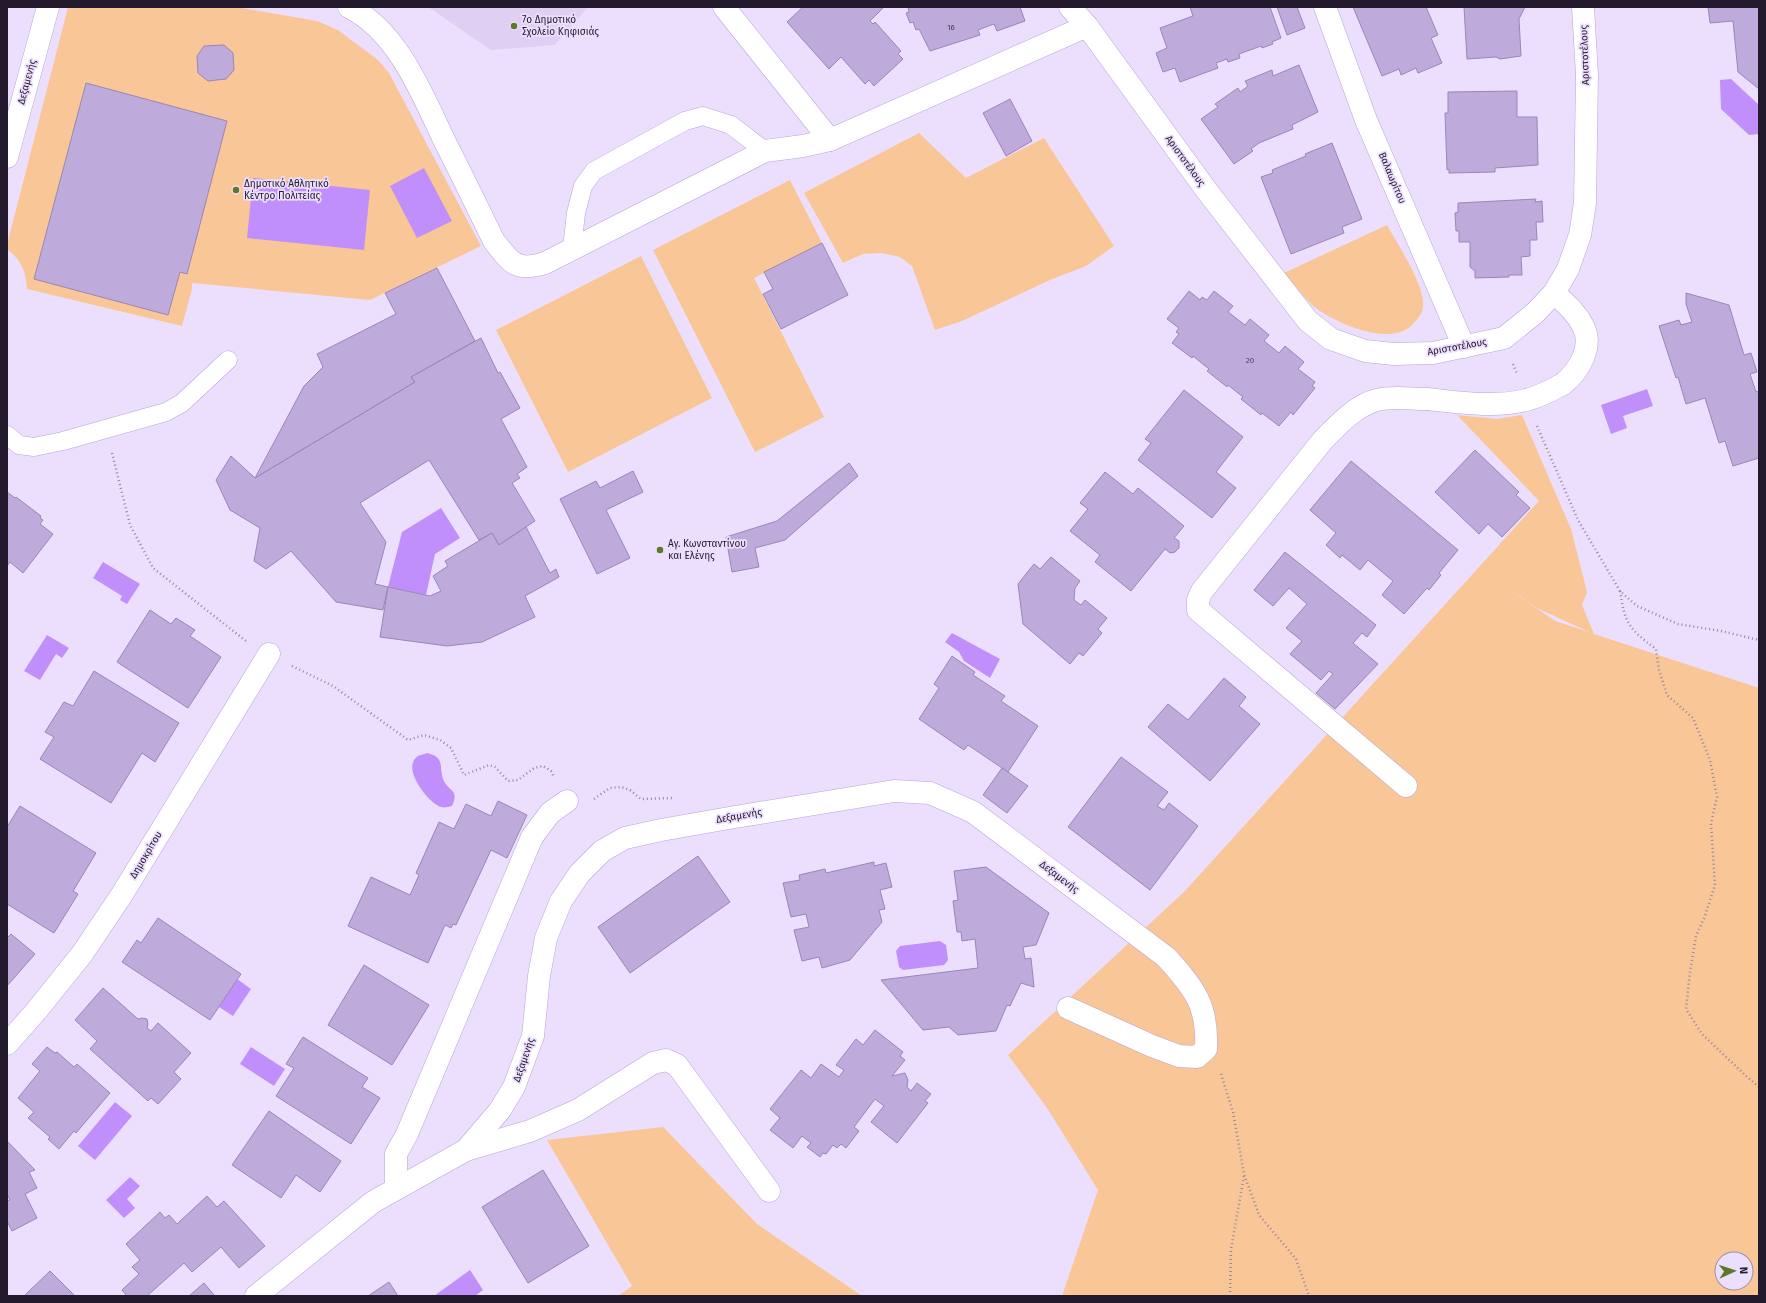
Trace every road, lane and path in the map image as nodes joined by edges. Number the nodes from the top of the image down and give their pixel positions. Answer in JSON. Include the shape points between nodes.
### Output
{"nodes":[{"id":1,"x":48,"y":7,"type":"edge"},
{"id":2,"x":349,"y":7,"type":"edge"},
{"id":3,"x":724,"y":7,"type":"edge"},
{"id":4,"x":1070,"y":7,"type":"edge"},
{"id":5,"x":1325,"y":7,"type":"edge"},
{"id":6,"x":1583,"y":7,"type":"edge"},
{"id":7,"x":1086,"y":26,"type":"junction"},
{"id":8,"x":830,"y":140,"type":"junction"},
{"id":9,"x":765,"y":151,"type":"junction"},
{"id":10,"x":7,"y":157,"type":"edge"},
{"id":11,"x":572,"y":249,"type":"junction"},
{"id":12,"x":1554,"y":293,"type":"junction"},
{"id":13,"x":1504,"y":338,"type":"junction"},
{"id":14,"x":1464,"y":347,"type":"junction"},
{"id":15,"x":228,"y":360,"type":"dead end"},
{"id":16,"x":1519,"y":380,"type":"dead end"},
{"id":17,"x":1535,"y":420,"type":"dead end"},
{"id":18,"x":107,"y":428,"type":"junction"},
{"id":19,"x":7,"y":435,"type":"edge"},
{"id":20,"x":1620,"y":591,"type":"junction"},
{"id":21,"x":1759,"y":640,"type":"edge"},
{"id":22,"x":269,"y":654,"type":"junction"},
{"id":23,"x":1406,"y":786,"type":"dead end"},
{"id":24,"x":675,"y":798,"type":"dead end"},
{"id":25,"x":567,"y":801,"type":"junction"},
{"id":26,"x":1068,"y":1008,"type":"dead end"},
{"id":27,"x":7,"y":1044,"type":"edge"},
{"id":28,"x":1206,"y":1049,"type":"junction"},
{"id":29,"x":1759,"y":1086,"type":"edge"},
{"id":30,"x":466,"y":1150,"type":"junction"},
{"id":31,"x":1244,"y":1174,"type":"junction"},
{"id":32,"x":396,"y":1188,"type":"junction"},
{"id":33,"x":769,"y":1191,"type":"dead end"},
{"id":34,"x":256,"y":1296,"type":"edge"},
{"id":35,"x":1230,"y":1296,"type":"edge"},
{"id":36,"x":1309,"y":1296,"type":"edge"}],
"edges":[{"from":1,"to":10,"type":"street","name":"Δεξαμενής"},
{"from":2,"to":11,"type":"street","via":[[367,18],[403,60],[494,241],[508,260],[530,268]]},
{"from":3,"to":8,"type":"street"},
{"from":4,"to":7,"type":"street","name":"Αριστοτέλους"},
{"from":5,"to":14,"type":"street","name":"Βαλαωρίτου","via":[[1366,120]]},
{"from":6,"to":12,"type":"street","name":"Αριστοτέλους","via":[[1587,75],[1585,203],[1580,235],[1568,269]]},
{"from":7,"to":8,"type":"street"},
{"from":7,"to":14,"type":"street","name":"Αριστοτέλους","via":[[1207,191],[1308,320],[1331,339],[1365,352],[1425,353]]},
{"from":8,"to":9,"type":"street"},
{"from":9,"to":11,"type":"street"},
{"from":9,"to":11,"type":"lane","via":[[731,125],[703,116],[684,121],[594,171],[583,186],[576,213]]},
{"from":12,"to":13,"type":"street","name":"Αριστοτέλους","via":[[1536,314]]},
{"from":12,"to":23,"type":"street","bridge":true,"via":[[1573,310],[1584,326],[1586,334],[1583,358],[1574,374],[1564,384],[1538,396],[1512,402],[1478,403],[1390,398],[1376,400],[1357,410],[1339,423],[1323,440],[1202,591],[1198,600],[1198,610]]},
{"from":13,"to":14,"type":"street","name":"Αριστοτέλους"},
{"from":13,"to":16,"type":"path"},
{"from":15,"to":18,"type":"lane","via":[[182,403],[166,412]]},
{"from":17,"to":20,"type":"path","via":[[1578,520]]},
{"from":18,"to":19,"type":"lane","via":[[34,447],[19,445]]},
{"from":18,"to":22,"type":"path","via":[[130,525],[153,568],[242,639]]},
{"from":20,"to":21,"type":"path","via":[[1637,606],[1678,624]]},
{"from":20,"to":29,"type":"path","via":[[1624,614],[1635,633],[1656,648],[1659,670],[1667,694],[1693,718],[1710,760],[1717,797],[1711,823],[1715,885],[1696,936],[1686,1009],[1702,1034]]},
{"from":22,"to":25,"type":"path","via":[[332,686],[408,740],[424,735],[440,740],[451,748],[464,775],[489,765],[495,767],[508,782],[518,780],[534,768],[543,766],[551,771]]},
{"from":22,"to":27,"type":"street","name":"Δημοκρίτου","via":[[121,896],[82,954]]},
{"from":24,"to":25,"type":"path","via":[[641,799],[630,790],[621,787],[610,788],[578,809],[572,808]]},
{"from":25,"to":32,"type":"street","via":[[550,813],[532,837],[410,1127],[396,1154]]},
{"from":26,"to":28,"type":"street","via":[[1179,1056],[1197,1057]]},
{"from":28,"to":30,"type":"street","name":"Δεξαμενής","via":[[1204,1012],[1189,982],[1166,957],[973,812],[930,793],[894,791],[661,830],[625,838],[602,851],[580,873],[561,901],[546,938],[533,1036],[514,1087],[500,1110]]},
{"from":28,"to":31,"type":"path","via":[[1219,1068],[1233,1112]]},
{"from":30,"to":32,"type":"street","name":"Δεξαμενής"},
{"from":30,"to":33,"type":"street","via":[[530,1131],[578,1110],[653,1063],[666,1060],[677,1065]]},
{"from":31,"to":35,"type":"path","via":[[1231,1249]]},
{"from":31,"to":36,"type":"path","via":[[1259,1215],[1296,1259]]},
{"from":32,"to":34,"type":"street","name":"Δεξαμενής","via":[[372,1202]]}]}
